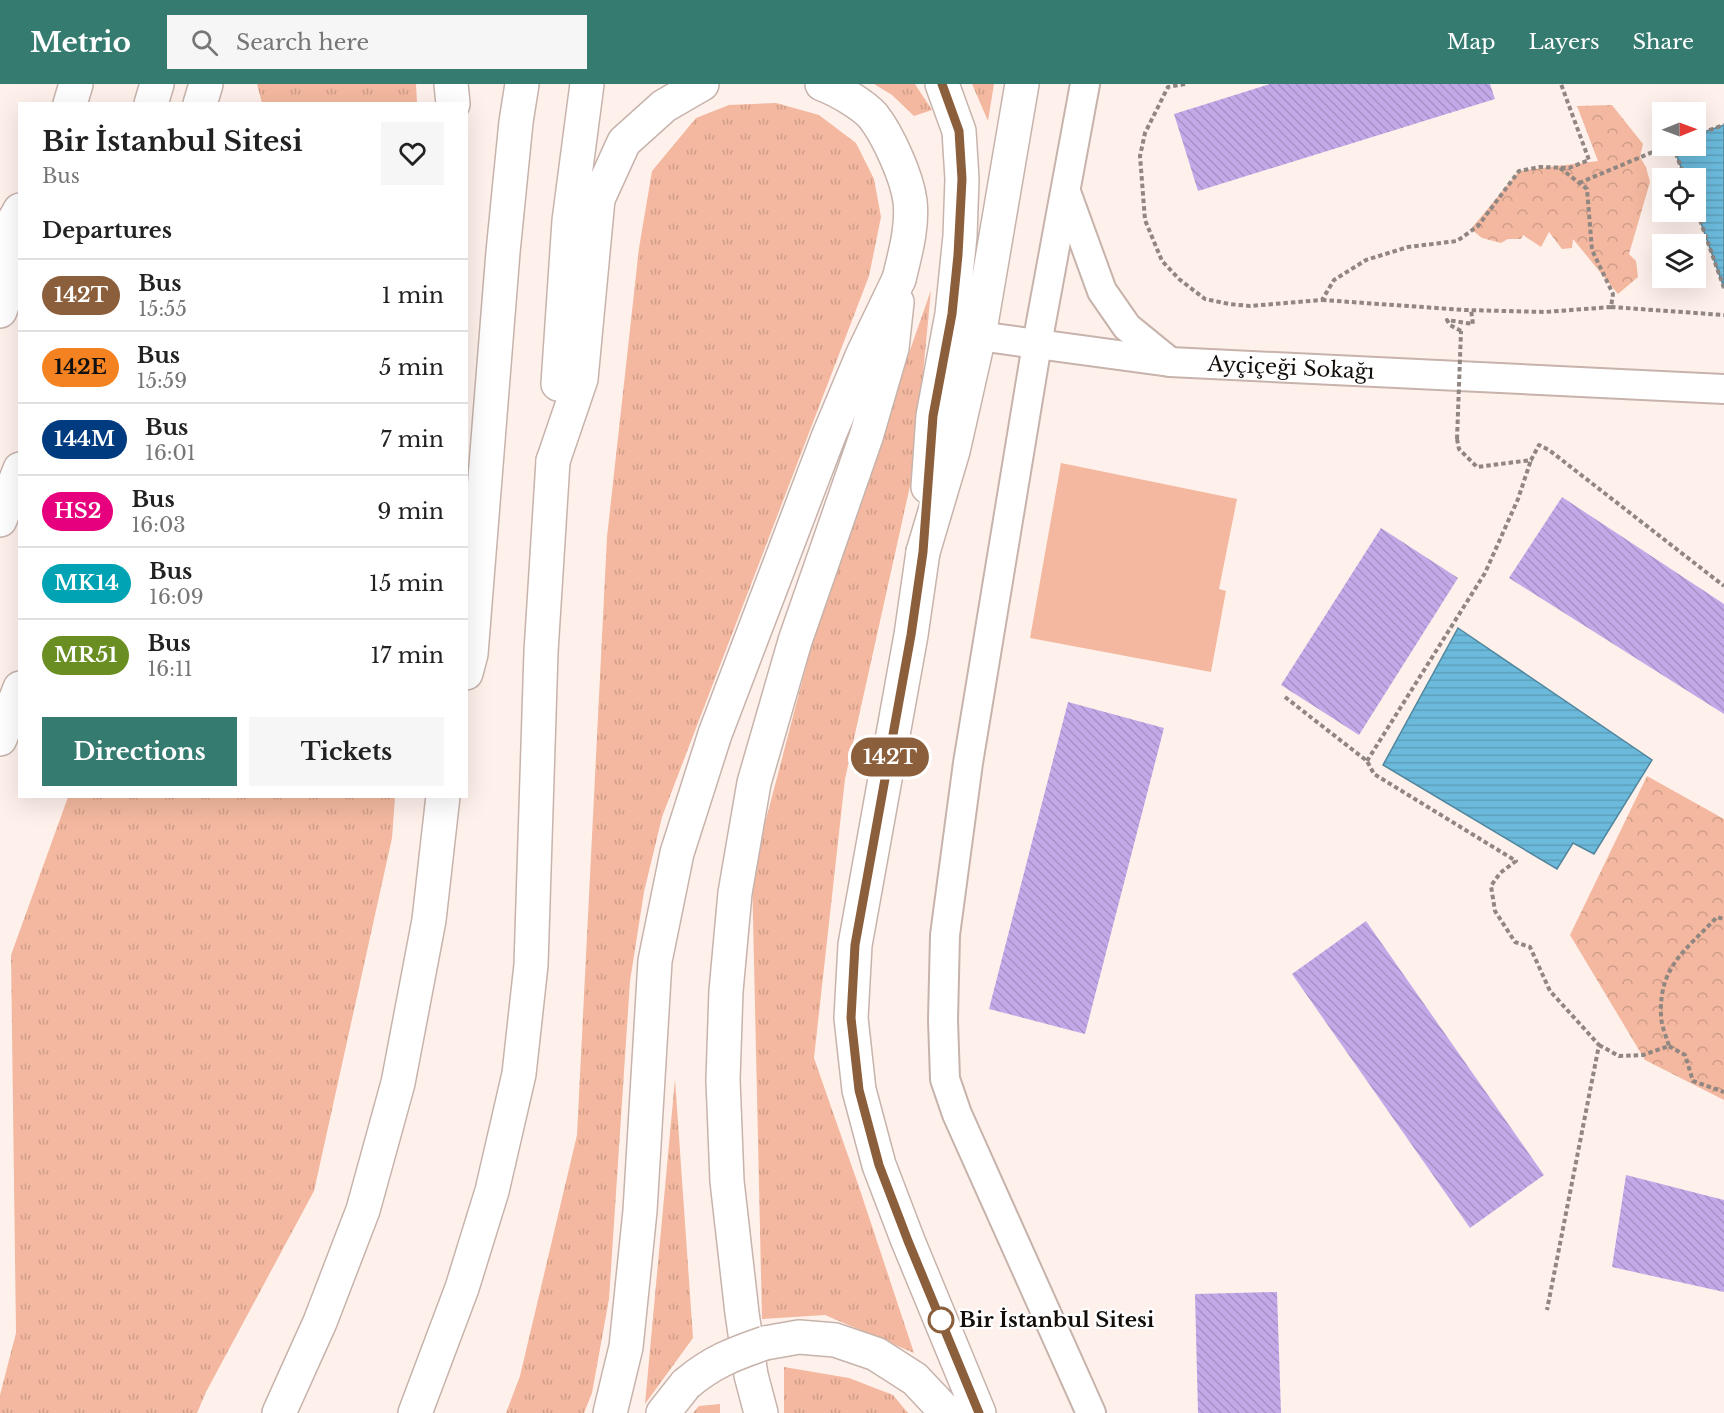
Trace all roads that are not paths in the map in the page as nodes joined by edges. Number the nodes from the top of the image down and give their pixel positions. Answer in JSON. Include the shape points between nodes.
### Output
{"nodes":[{"id":1,"x":76,"y":84,"type":"edge"},
{"id":2,"x":157,"y":84,"type":"edge"},
{"id":3,"x":206,"y":84,"type":"edge"},
{"id":4,"x":451,"y":84,"type":"edge"},
{"id":5,"x":522,"y":84,"type":"edge"},
{"id":6,"x":586,"y":84,"type":"edge"},
{"id":7,"x":702,"y":84,"type":"edge"},
{"id":8,"x":822,"y":84,"type":"edge"},
{"id":9,"x":942,"y":84,"type":"edge"},
{"id":10,"x":1022,"y":84,"type":"edge"},
{"id":11,"x":1085,"y":84,"type":"edge"},
{"id":12,"x":71,"y":102,"type":"edge"},
{"id":13,"x":152,"y":102,"type":"edge"},
{"id":14,"x":201,"y":102,"type":"edge"},
{"id":15,"x":453,"y":102,"type":"edge"},
{"id":16,"x":1065,"y":190,"type":"junction"},
{"id":17,"x":18,"y":214,"type":"edge"},
{"id":18,"x":0,"y":245,"type":"edge"},
{"id":19,"x":18,"y":260,"type":"edge"},
{"id":20,"x":899,"y":279,"type":"junction"},
{"id":21,"x":0,"y":311,"type":"edge"},
{"id":22,"x":979,"y":336,"type":"junction"},
{"id":23,"x":1037,"y":344,"type":"junction"},
{"id":24,"x":1170,"y":362,"type":"junction"},
{"id":25,"x":1724,"y":389,"type":"edge"},
{"id":26,"x":553,"y":461,"type":"junction"},
{"id":27,"x":18,"y":474,"type":"edge"},
{"id":28,"x":0,"y":520,"type":"edge"},
{"id":29,"x":923,"y":552,"type":"junction"},
{"id":30,"x":468,"y":665,"type":"edge"},
{"id":31,"x":18,"y":693,"type":"edge"},
{"id":32,"x":0,"y":740,"type":"edge"},
{"id":33,"x":443,"y":798,"type":"edge"},
{"id":34,"x":279,"y":1413,"type":"edge"},
{"id":35,"x":415,"y":1413,"type":"edge"},
{"id":36,"x":610,"y":1413,"type":"edge"},
{"id":37,"x":663,"y":1413,"type":"edge"},
{"id":38,"x":761,"y":1413,"type":"edge"},
{"id":39,"x":947,"y":1413,"type":"edge"},
{"id":40,"x":979,"y":1413,"type":"edge"},
{"id":41,"x":1091,"y":1413,"type":"edge"}],
"edges":[{"from":1,"to":12,"type":"main road"},
{"from":2,"to":13,"type":"main road"},
{"from":3,"to":14,"type":"main road"},
{"from":4,"to":15,"type":"main road"},
{"from":5,"to":30,"type":"main road","via":[[503,252]]},
{"from":6,"to":26,"type":"main road","via":[[569,221]]},
{"from":7,"to":26,"type":"main road","via":[[664,106],[624,142],[598,199],[581,379]]},
{"from":8,"to":20,"type":"main road","via":[[836,89],[872,116],[896,154],[910,201],[908,244]]},
{"from":9,"to":29,"type":"main road","via":[[959,131],[960,236],[952,314],[933,416]]},
{"from":10,"to":22,"type":"main road"},
{"from":11,"to":16,"type":"street"},
{"from":16,"to":23,"type":"street"},
{"from":16,"to":24,"type":"street","via":[[1102,291],[1127,327]]},
{"from":17,"to":18,"type":"main road"},
{"from":19,"to":21,"type":"main road"},
{"from":20,"to":36,"type":"main road","via":[[829,435],[715,734],[677,853],[655,961],[640,1211],[626,1347]]},
{"from":20,"to":38,"type":"main road","via":[[892,348],[763,750],[735,893],[723,1080],[727,1181],[742,1313]]},
{"from":22,"to":23,"type":"street","name":"Ayçiçeği Sokağı"},
{"from":22,"to":29,"type":"main road"},
{"from":23,"to":24,"type":"street","name":"Ayçiçeği Sokağı"},
{"from":23,"to":41,"type":"street","via":[[968,763],[945,935],[945,1079],[957,1114]]},
{"from":24,"to":25,"type":"street","name":"Ayçiçeği Sokağı"},
{"from":26,"to":35,"type":"main road","via":[[541,652],[531,965],[519,1074],[492,1191],[462,1288]]},
{"from":27,"to":28,"type":"main road"},
{"from":29,"to":40,"type":"main road","via":[[855,945],[851,1018],[859,1090],[879,1165]]},
{"from":31,"to":32,"type":"main road"},
{"from":33,"to":34,"type":"main road","via":[[429,920],[398,1083],[363,1210],[320,1322]]},
{"from":37,"to":39,"type":"main road","bridge":true,"via":[[705,1367],[765,1343],[799,1337],[836,1340],[876,1354],[915,1379]]}]}
